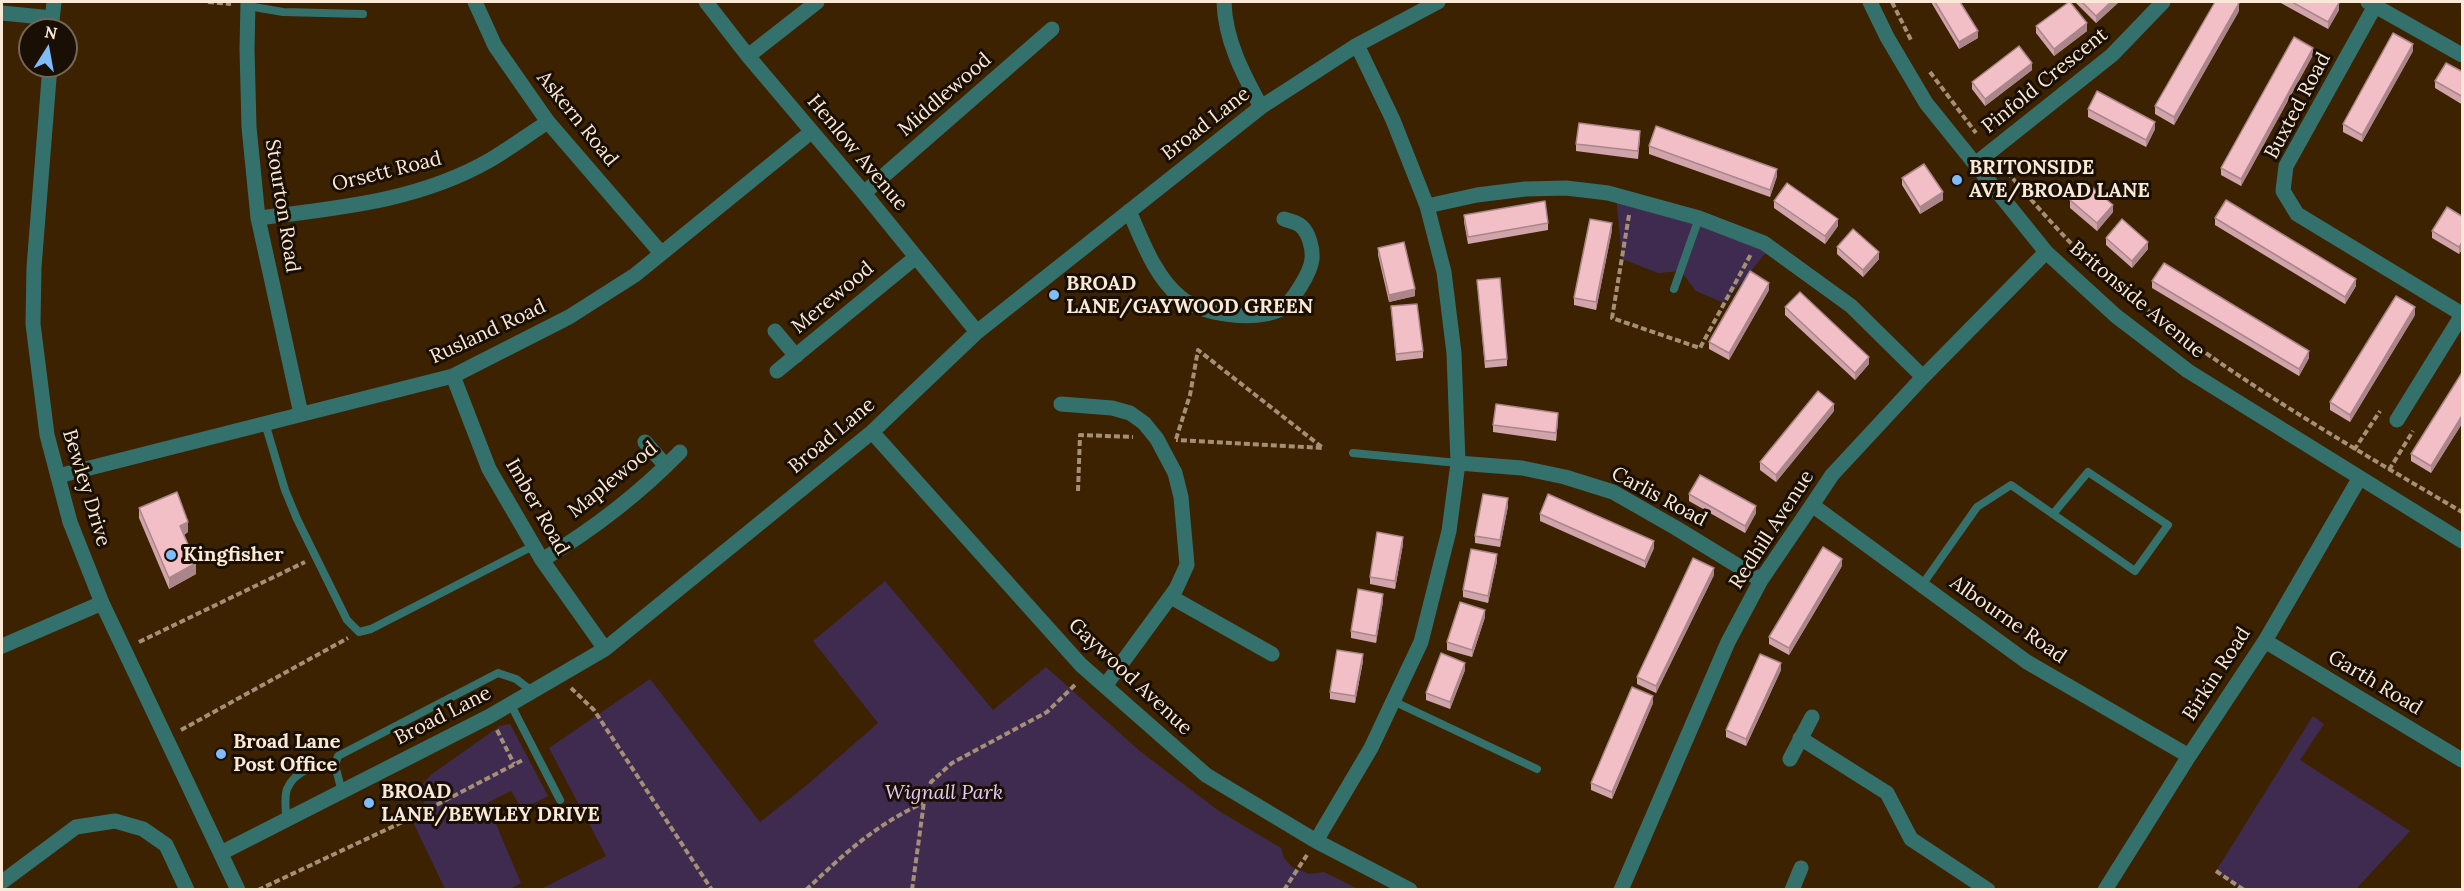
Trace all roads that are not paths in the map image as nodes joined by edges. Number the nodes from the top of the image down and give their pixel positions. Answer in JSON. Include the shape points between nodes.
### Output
{"nodes":[{"id":1,"x":54,"y":2,"type":"edge"},
{"id":2,"x":475,"y":2,"type":"edge"},
{"id":3,"x":706,"y":2,"type":"edge"},
{"id":4,"x":817,"y":2,"type":"edge"},
{"id":5,"x":1224,"y":2,"type":"edge"},
{"id":6,"x":1438,"y":2,"type":"edge"},
{"id":7,"x":1870,"y":2,"type":"edge"},
{"id":8,"x":2163,"y":2,"type":"edge"},
{"id":9,"x":248,"y":4,"type":"edge"},
{"id":10,"x":2371,"y":4,"type":"edge"},
{"id":11,"x":2,"y":14,"type":"edge"},
{"id":12,"x":363,"y":14,"type":"dead end"},
{"id":13,"x":22,"y":18,"type":"edge"},
{"id":14,"x":53,"y":18,"type":"edge"},
{"id":15,"x":1052,"y":29,"type":"dead end"},
{"id":16,"x":1357,"y":45,"type":"junction"},
{"id":17,"x":2463,"y":55,"type":"edge"},
{"id":18,"x":747,"y":56,"type":"junction"},
{"id":19,"x":49,"y":78,"type":"edge"},
{"id":20,"x":1261,"y":107,"type":"junction"},
{"id":21,"x":548,"y":122,"type":"junction"},
{"id":22,"x":811,"y":132,"type":"junction"},
{"id":23,"x":1974,"y":164,"type":"junction"},
{"id":24,"x":864,"y":193,"type":"junction"},
{"id":25,"x":1427,"y":206,"type":"junction"},
{"id":26,"x":1129,"y":211,"type":"junction"},
{"id":27,"x":258,"y":218,"type":"junction"},
{"id":28,"x":1699,"y":218,"type":"junction"},
{"id":29,"x":1284,"y":219,"type":"dead end"},
{"id":30,"x":2046,"y":252,"type":"junction"},
{"id":31,"x":661,"y":253,"type":"junction"},
{"id":32,"x":916,"y":257,"type":"junction"},
{"id":33,"x":1674,"y":289,"type":"dead end"},
{"id":34,"x":2463,"y":314,"type":"edge"},
{"id":35,"x":775,"y":331,"type":"dead end"},
{"id":36,"x":977,"y":332,"type":"junction"},
{"id":37,"x":796,"y":356,"type":"junction"},
{"id":38,"x":777,"y":371,"type":"dead end"},
{"id":39,"x":453,"y":376,"type":"junction"},
{"id":40,"x":1923,"y":377,"type":"junction"},
{"id":41,"x":1061,"y":404,"type":"dead end"},
{"id":42,"x":301,"y":414,"type":"junction"},
{"id":43,"x":2397,"y":420,"type":"road end"},
{"id":44,"x":265,"y":423,"type":"junction"},
{"id":45,"x":872,"y":432,"type":"junction"},
{"id":46,"x":645,"y":442,"type":"dead end"},
{"id":47,"x":680,"y":452,"type":"dead end"},
{"id":48,"x":1353,"y":453,"type":"dead end"},
{"id":49,"x":1458,"y":463,"type":"junction"},
{"id":50,"x":666,"y":466,"type":"junction"},
{"id":51,"x":58,"y":476,"type":"junction"},
{"id":52,"x":2359,"y":479,"type":"junction"},
{"id":53,"x":1812,"y":505,"type":"junction"},
{"id":54,"x":2053,"y":514,"type":"junction"},
{"id":55,"x":2463,"y":541,"type":"edge"},
{"id":56,"x":533,"y":546,"type":"junction"},
{"id":57,"x":542,"y":560,"type":"junction"},
{"id":58,"x":1761,"y":580,"type":"junction"},
{"id":59,"x":1922,"y":585,"type":"junction"},
{"id":60,"x":1171,"y":597,"type":"junction"},
{"id":61,"x":102,"y":603,"type":"junction"},
{"id":62,"x":2265,"y":641,"type":"junction"},
{"id":63,"x":2,"y":646,"type":"edge"},
{"id":64,"x":605,"y":649,"type":"junction"},
{"id":65,"x":1272,"y":654,"type":"dead end"},
{"id":66,"x":1105,"y":686,"type":"junction"},
{"id":67,"x":533,"y":692,"type":"junction"},
{"id":68,"x":1393,"y":701,"type":"junction"},
{"id":69,"x":511,"y":705,"type":"junction"},
{"id":70,"x":1812,"y":717,"type":"dead end"},
{"id":71,"x":1800,"y":738,"type":"junction"},
{"id":72,"x":2189,"y":756,"type":"junction"},
{"id":73,"x":1790,"y":759,"type":"dead end"},
{"id":74,"x":2463,"y":760,"type":"edge"},
{"id":75,"x":335,"y":765,"type":"junction"},
{"id":76,"x":1538,"y":769,"type":"dead end"},
{"id":77,"x":342,"y":792,"type":"junction"},
{"id":78,"x":560,"y":800,"type":"dead end"},
{"id":79,"x":286,"y":818,"type":"junction"},
{"id":80,"x":1316,"y":841,"type":"junction"},
{"id":81,"x":221,"y":853,"type":"junction"},
{"id":82,"x":1801,"y":868,"type":"dead end"},
{"id":83,"x":2,"y":882,"type":"edge"},
{"id":84,"x":187,"y":890,"type":"edge"},
{"id":85,"x":238,"y":890,"type":"edge"},
{"id":86,"x":1410,"y":890,"type":"edge"},
{"id":87,"x":1621,"y":890,"type":"edge"},
{"id":88,"x":1792,"y":890,"type":"edge"},
{"id":89,"x":1988,"y":890,"type":"edge"},
{"id":90,"x":2105,"y":890,"type":"edge"}],
"edges":[{"from":1,"to":14,"type":"street"},
{"from":2,"to":21,"type":"street","name":"Askern Road","via":[[495,46]]},
{"from":3,"to":18,"type":"street","name":"Henlow Avenue"},
{"from":4,"to":18,"type":"street"},
{"from":5,"to":20,"type":"street","via":[[1224,20],[1239,66]]},
{"from":6,"to":16,"type":"street","name":"Broad Lane"},
{"from":7,"to":23,"type":"street","name":"Britonside Avenue","via":[[1926,103]]},
{"from":8,"to":23,"type":"street","name":"Pinfold Crescent","via":[[2112,55]]},
{"from":9,"to":12,"type":"lane","via":[[283,12]]},
{"from":9,"to":27,"type":"street","name":"Stourton Road","via":[[249,127]]},
{"from":10,"to":17,"type":"street"},
{"from":10,"to":34,"type":"street","name":"Buxted Road","via":[[2286,166],[2283,191],[2297,214]]},
{"from":11,"to":13,"type":"street"},
{"from":15,"to":24,"type":"street","name":"Middlewood"},
{"from":16,"to":20,"type":"street","name":"Broad Lane"},
{"from":16,"to":25,"type":"street","via":[[1394,120]]},
{"from":18,"to":22,"type":"street","name":"Henlow Avenue"},
{"from":19,"to":51,"type":"street","name":"Bewley Drive","via":[[33,324],[47,435]]},
{"from":20,"to":26,"type":"street","name":"Broad Lane"},
{"from":21,"to":27,"type":"street","name":"Orsett Road","via":[[490,160],[424,189],[360,205]]},
{"from":21,"to":31,"type":"street","name":"Askern Road"},
{"from":22,"to":24,"type":"street","name":"Henlow Avenue"},
{"from":22,"to":31,"type":"street","name":"Rusland Road"},
{"from":23,"to":30,"type":"street","name":"Britonside Avenue"},
{"from":24,"to":32,"type":"street","name":"Henlow Avenue"},
{"from":25,"to":28,"type":"street","via":[[1477,195],[1566,188],[1608,193]]},
{"from":25,"to":49,"type":"street","via":[[1444,272],[1454,354]]},
{"from":26,"to":29,"type":"street","via":[[1159,272],[1180,298],[1210,312],[1258,315],[1282,308],[1298,291],[1312,261],[1311,243],[1300,225]]},
{"from":26,"to":36,"type":"street","name":"Broad Lane"},
{"from":27,"to":42,"type":"street","name":"Stourton Road"},
{"from":28,"to":33,"type":"lane"},
{"from":28,"to":40,"type":"street","via":[[1770,248],[1851,306]]},
{"from":30,"to":40,"type":"street","name":"Redhill Avenue"},
{"from":30,"to":52,"type":"street","name":"Britonside Avenue","via":[[2116,316],[2188,371]]},
{"from":31,"to":39,"type":"street","name":"Rusland Road","via":[[635,275],[569,317]]},
{"from":32,"to":36,"type":"street","name":"Henlow Avenue"},
{"from":32,"to":37,"type":"street","name":"Merewood"},
{"from":34,"to":43,"type":"street"},
{"from":35,"to":37,"type":"street"},
{"from":36,"to":45,"type":"street","name":"Broad Lane"},
{"from":37,"to":38,"type":"street","name":"Merewood"},
{"from":39,"to":42,"type":"street","name":"Rusland Road"},
{"from":39,"to":56,"type":"street","name":"Imber Road","via":[[489,469]]},
{"from":40,"to":53,"type":"street","name":"Redhill Avenue","via":[[1832,475]]},
{"from":41,"to":60,"type":"street","via":[[1130,413],[1157,438],[1175,473],[1181,497],[1187,565]]},
{"from":42,"to":44,"type":"street","name":"Rusland Road"},
{"from":44,"to":51,"type":"street","name":"Rusland Road"},
{"from":44,"to":56,"type":"lane","via":[[285,490],[315,558],[347,620],[359,632],[372,629]]},
{"from":45,"to":64,"type":"street","name":"Broad Lane"},
{"from":45,"to":66,"type":"street","name":"Gaywood Avenue","via":[[1088,672]]},
{"from":46,"to":50,"type":"street"},
{"from":47,"to":50,"type":"street","name":"Maplewood"},
{"from":48,"to":49,"type":"lane"},
{"from":49,"to":58,"type":"street","name":"Carlis Road","via":[[1522,468],[1613,492]]},
{"from":49,"to":68,"type":"street","via":[[1449,531],[1421,642]]},
{"from":50,"to":57,"type":"street","name":"Maplewood","via":[[619,508]]},
{"from":51,"to":61,"type":"street","name":"Bewley Drive","via":[[70,522]]},
{"from":52,"to":55,"type":"street","name":"Britonside Avenue"},
{"from":52,"to":62,"type":"street","name":"Birkin Road"},
{"from":53,"to":58,"type":"street","name":"Redhill Avenue"},
{"from":53,"to":59,"type":"street","name":"Albourne Road"},
{"from":54,"to":54,"type":"lane","via":[[2135,571],[2168,525],[2088,472]]},
{"from":54,"to":59,"type":"lane","via":[[2011,485],[1977,507]]},
{"from":56,"to":57,"type":"street","name":"Imber Road"},
{"from":57,"to":64,"type":"street","name":"Imber Road"},
{"from":58,"to":87,"type":"street","name":"Redhill Avenue","via":[[1728,642]]},
{"from":59,"to":72,"type":"street","name":"Albourne Road","via":[[2027,662]]},
{"from":60,"to":65,"type":"street"},
{"from":60,"to":66,"type":"street"},
{"from":61,"to":63,"type":"street"},
{"from":61,"to":81,"type":"street","name":"Bewley Drive"},
{"from":62,"to":72,"type":"street","name":"Birkin Road"},
{"from":62,"to":74,"type":"street","name":"Garth Road"},
{"from":64,"to":67,"type":"street","name":"Broad Lane"},
{"from":66,"to":80,"type":"street","name":"Gaywood Avenue","via":[[1206,775]]},
{"from":67,"to":69,"type":"street","name":"Broad Lane"},
{"from":67,"to":75,"type":"lane","via":[[516,678],[498,673],[338,756]]},
{"from":68,"to":76,"type":"lane"},
{"from":68,"to":80,"type":"street","via":[[1371,748]]},
{"from":69,"to":77,"type":"street","name":"Broad Lane"},
{"from":69,"to":78,"type":"lane"},
{"from":70,"to":71,"type":"street"},
{"from":71,"to":73,"type":"street"},
{"from":71,"to":89,"type":"street","via":[[1887,793],[1911,839]]},
{"from":72,"to":90,"type":"street","name":"Birkin Road"},
{"from":75,"to":77,"type":"lane"},
{"from":75,"to":79,"type":"lane","via":[[324,763],[296,775],[286,791]]},
{"from":77,"to":79,"type":"street","name":"Broad Lane"},
{"from":79,"to":81,"type":"street","name":"Broad Lane"},
{"from":80,"to":86,"type":"street","name":"Gaywood Avenue"},
{"from":81,"to":85,"type":"street","name":"Bewley Drive"},
{"from":82,"to":88,"type":"street"},
{"from":83,"to":84,"type":"street","via":[[76,827],[115,821],[142,829],[166,845]]}]}
